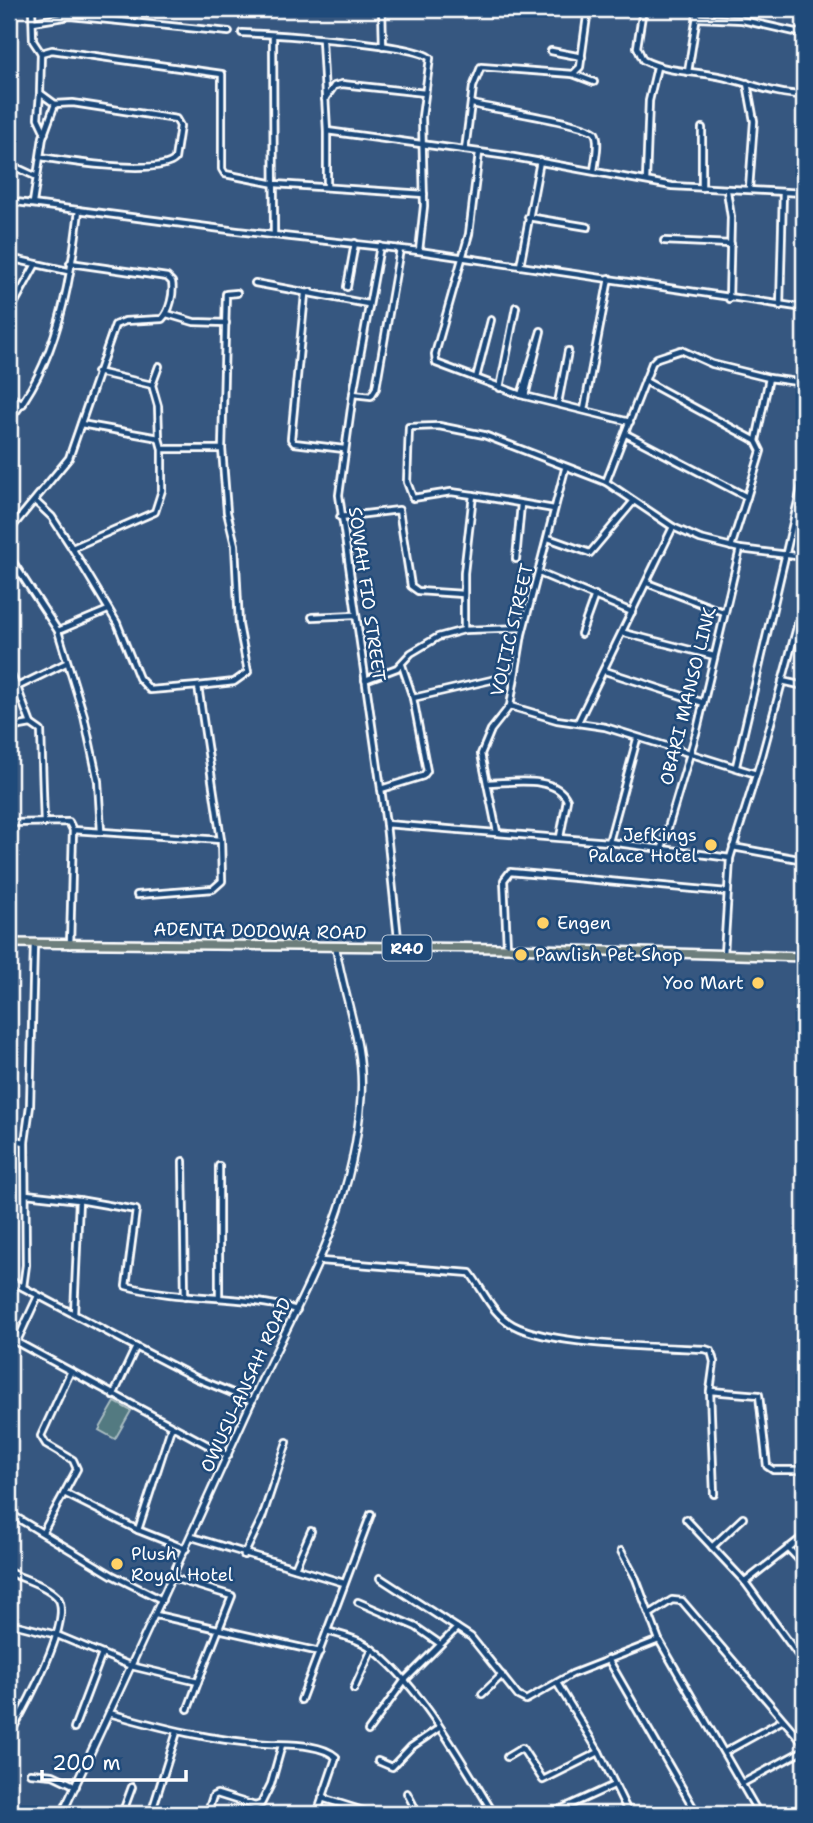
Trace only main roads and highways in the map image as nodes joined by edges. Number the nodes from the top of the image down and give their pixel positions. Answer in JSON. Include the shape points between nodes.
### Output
{"nodes":[{"id":1,"x":9,"y":943,"type":"edge"},
{"id":2,"x":804,"y":957,"type":"edge"}],
"edges":[{"from":1,"to":2,"type":"main road","name":"ADENTA DODOWA ROAD","number":"R40","via":[[507,948]]}]}
